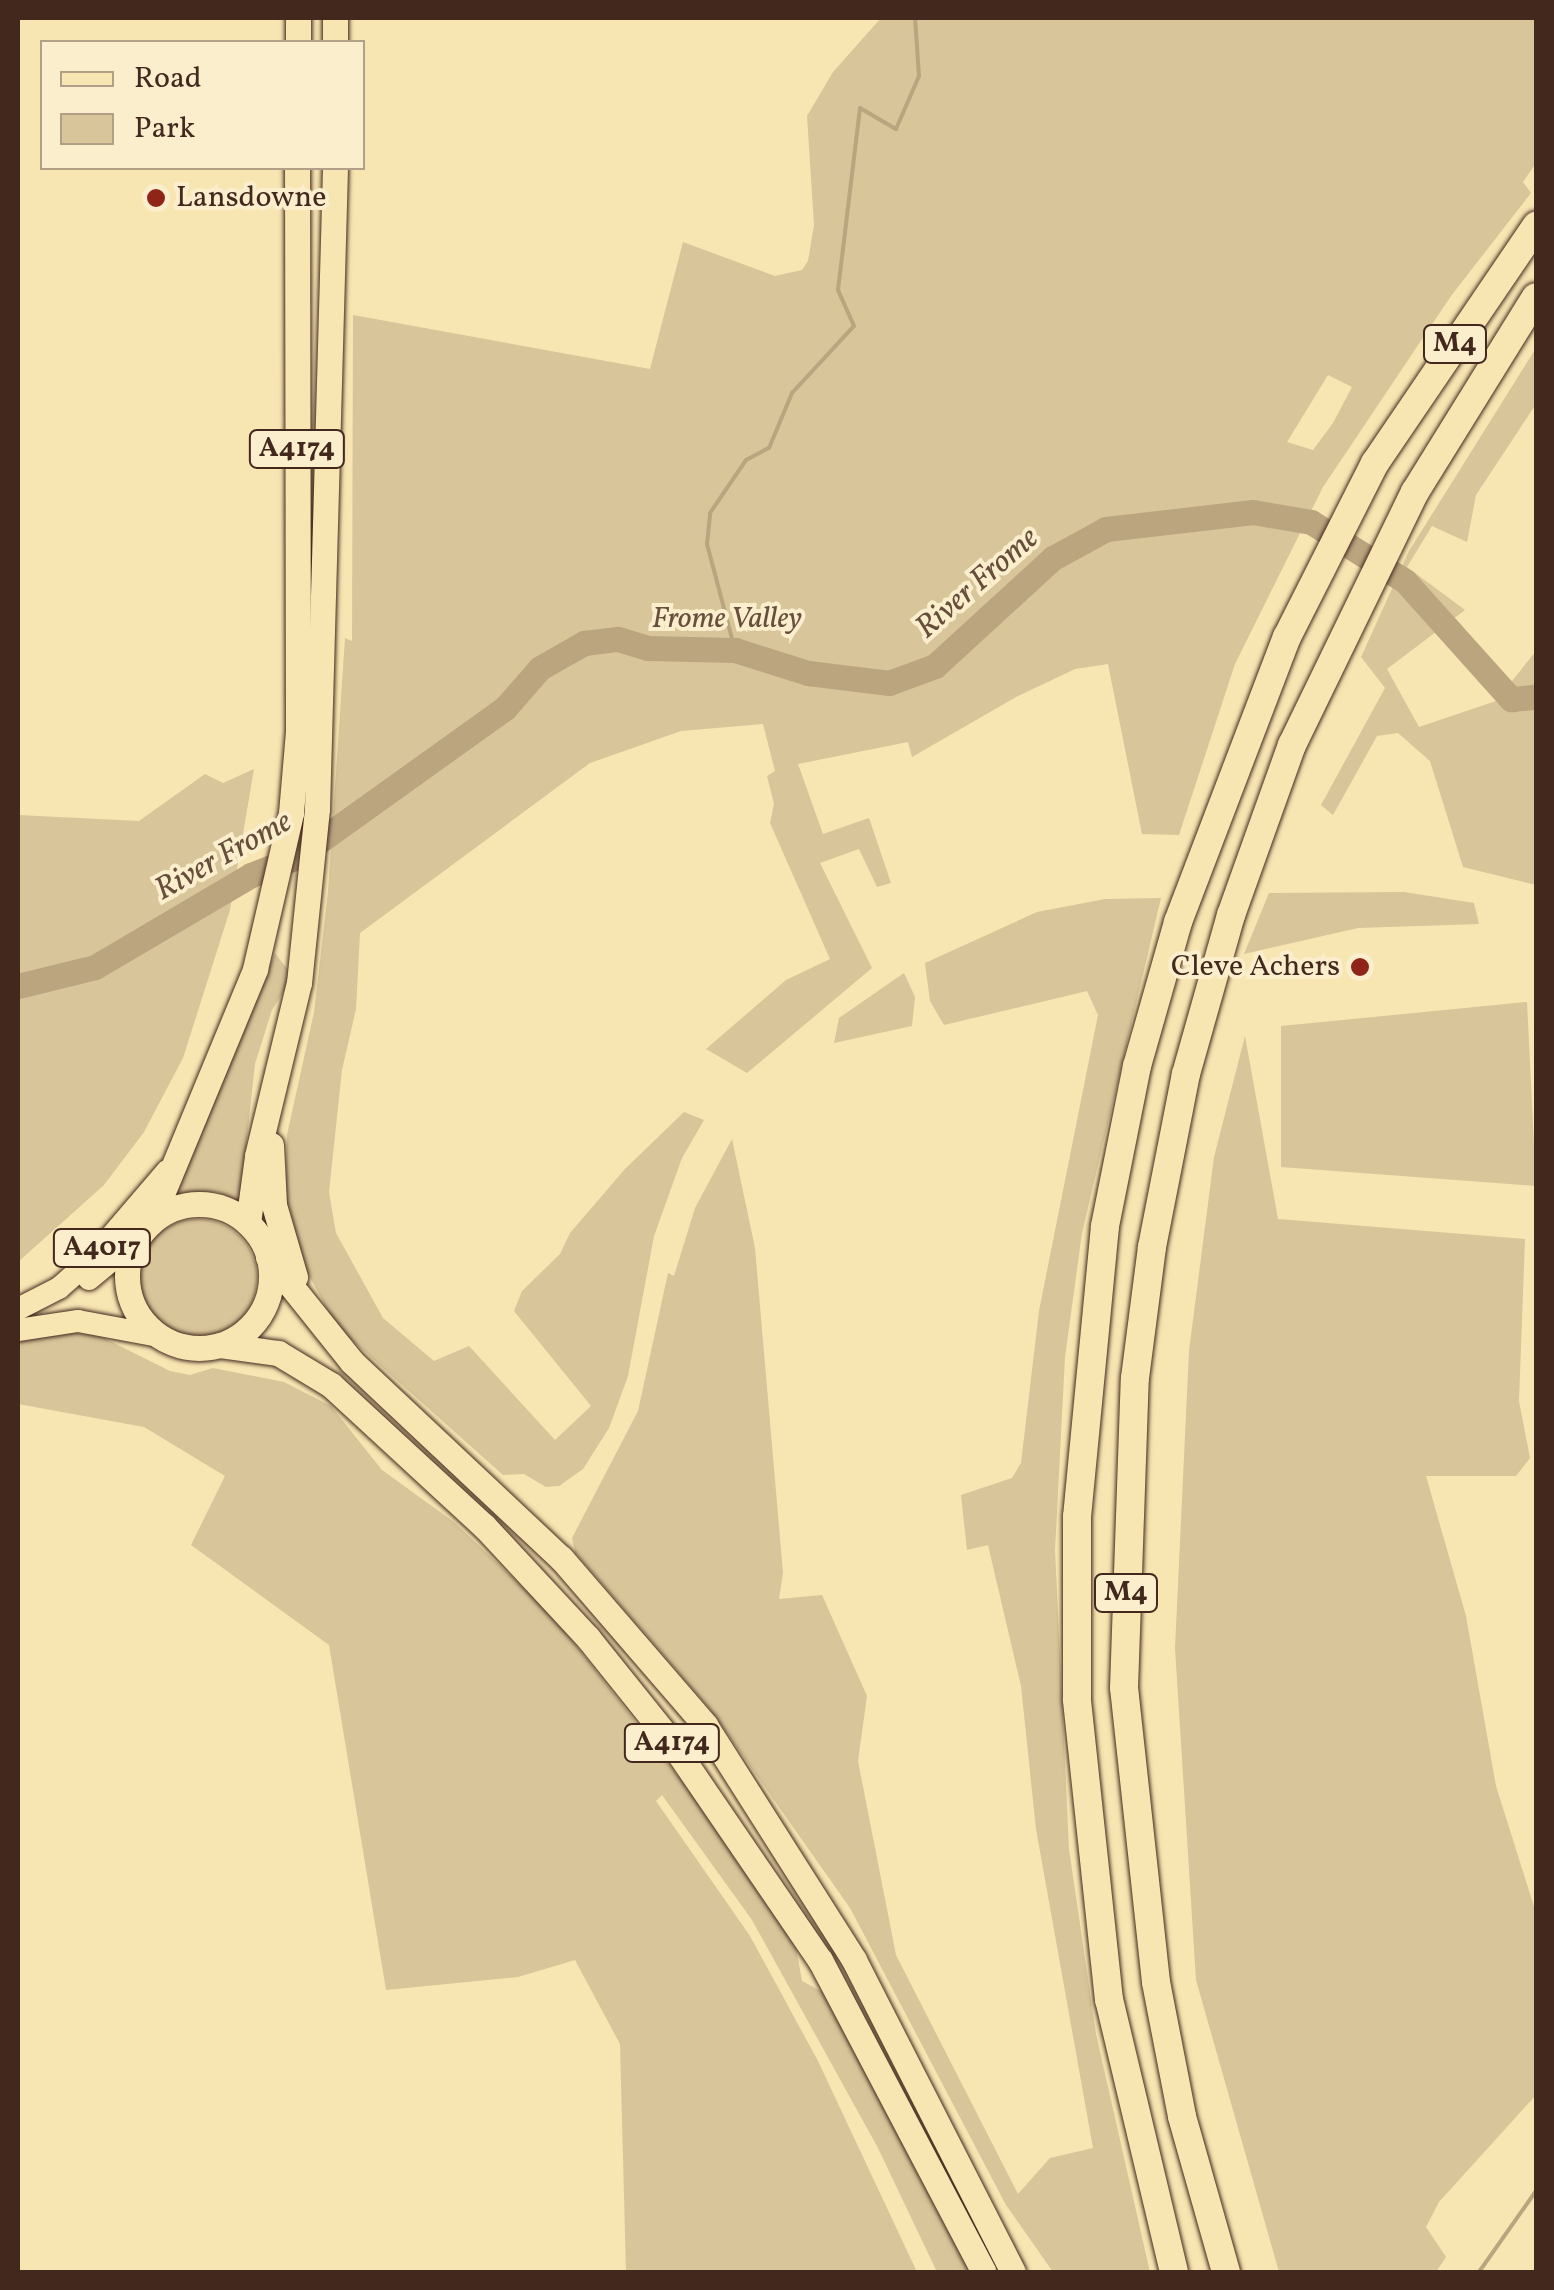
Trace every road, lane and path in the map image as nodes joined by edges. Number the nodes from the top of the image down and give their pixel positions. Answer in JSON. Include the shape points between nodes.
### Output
{"nodes":[{"id":1,"x":297,"y":170,"type":"edge"},
{"id":2,"x":335,"y":170,"type":"edge"},
{"id":3,"x":1536,"y":226,"type":"edge"},
{"id":4,"x":1536,"y":297,"type":"edge"},
{"id":5,"x":276,"y":1085,"type":"junction"},
{"id":6,"x":170,"y":1167,"type":"junction"},
{"id":7,"x":248,"y":1223,"type":"junction"},
{"id":8,"x":143,"y":1232,"type":"junction"},
{"id":9,"x":268,"y":1257,"type":"junction"},
{"id":10,"x":18,"y":1310,"type":"edge"},
{"id":11,"x":18,"y":1326,"type":"edge"},
{"id":12,"x":320,"y":1326,"type":"junction"},
{"id":13,"x":159,"y":1336,"type":"junction"},
{"id":14,"x":220,"y":1345,"type":"junction"},
{"id":15,"x":984,"y":2272,"type":"edge"},
{"id":16,"x":1012,"y":2272,"type":"edge"},
{"id":17,"x":1174,"y":2272,"type":"edge"},
{"id":18,"x":1226,"y":2272,"type":"edge"}],
"edges":[{"from":1,"to":6,"type":"highway","number":"A4174","via":[[298,731],[282,866],[255,969]]},
{"from":2,"to":5,"type":"highway","number":"A4174","via":[[324,709],[299,983]]},
{"from":3,"to":17,"type":"highway","number":"M4","via":[[1375,464],[1287,637],[1178,922],[1137,1066],[1105,1226],[1077,1517],[1077,1699],[1109,2000]]},
{"from":4,"to":18,"type":"highway","number":"M4","via":[[1415,492],[1332,654],[1258,837],[1186,1074],[1152,1247],[1133,1414],[1124,1688],[1156,1982],[1182,2116]]},
{"from":5,"to":7,"type":"highway","number":"A4174"},
{"from":5,"to":12,"type":"highway","number":"A4174","via":[[274,1205],[293,1274]]},
{"from":6,"to":8,"type":"highway","number":"A4174"},
{"from":6,"to":10,"type":"main road","number":"A4017","via":[[91,1260],[59,1288]]},
{"from":7,"to":8,"type":"highway","via":[[222,1207],[191,1204]]},
{"from":7,"to":9,"type":"highway","number":"A4174"},
{"from":8,"to":11,"type":"main road","number":"A4017"},
{"from":8,"to":13,"type":"highway","number":"A4174","via":[[129,1293]]},
{"from":9,"to":12,"type":"highway","number":"A4174"},
{"from":9,"to":14,"type":"highway","via":[[266,1304],[247,1330]]},
{"from":11,"to":13,"type":"main road","number":"A4017","via":[[78,1321]]},
{"from":12,"to":16,"type":"highway","number":"A4174","via":[[560,1558],[705,1725],[854,1960]]},
{"from":13,"to":14,"type":"highway","number":"A4174","via":[[188,1347]]},
{"from":14,"to":15,"type":"highway","number":"A4174","via":[[278,1353],[331,1385],[484,1526],[599,1652],[669,1738],[820,1960]]}]}
